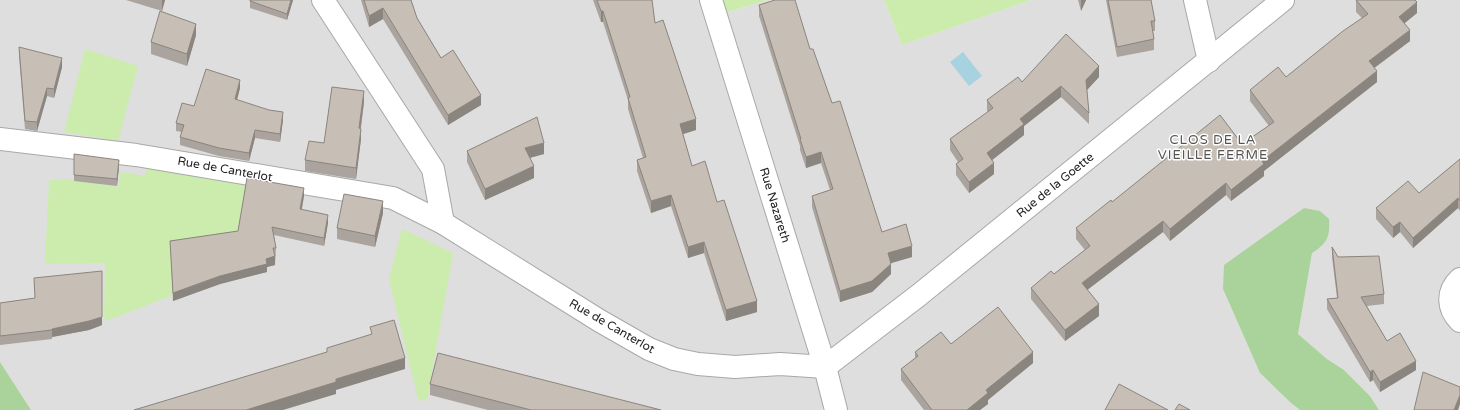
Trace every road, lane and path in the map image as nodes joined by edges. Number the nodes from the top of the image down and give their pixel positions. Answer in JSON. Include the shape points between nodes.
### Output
{"nodes":[{"id":1,"x":324,"y":0,"type":"edge"},
{"id":2,"x":711,"y":0,"type":"edge"},
{"id":3,"x":1196,"y":0,"type":"edge"},
{"id":4,"x":1283,"y":0,"type":"edge"},
{"id":5,"x":1209,"y":61,"type":"junction"},
{"id":6,"x":0,"y":139,"type":"edge"},
{"id":7,"x":443,"y":223,"type":"junction"},
{"id":8,"x":1460,"y":279,"type":"edge"},
{"id":9,"x":1460,"y":321,"type":"edge"},
{"id":10,"x":825,"y":367,"type":"junction"},
{"id":11,"x":836,"y":410,"type":"edge"}],
"edges":[{"from":1,"to":7,"type":"street","via":[[433,168]]},
{"from":2,"to":10,"type":"street","name":"Rue Nazareth"},
{"from":3,"to":5,"type":"street"},
{"from":4,"to":5,"type":"street","name":"Rue de la Goette"},
{"from":5,"to":10,"type":"street","name":"Rue de la Goette"},
{"from":6,"to":7,"type":"street","name":"Rue de Canterlot","via":[[136,155],[393,198]]},
{"from":7,"to":10,"type":"street","name":"Rue de Canterlot","via":[[600,321],[649,349],[674,359],[698,364],[735,366],[780,364]]},
{"from":8,"to":9,"type":"street","via":[[1450,299],[1454,316]]},
{"from":10,"to":11,"type":"street","name":"Rue Nazareth"}]}
